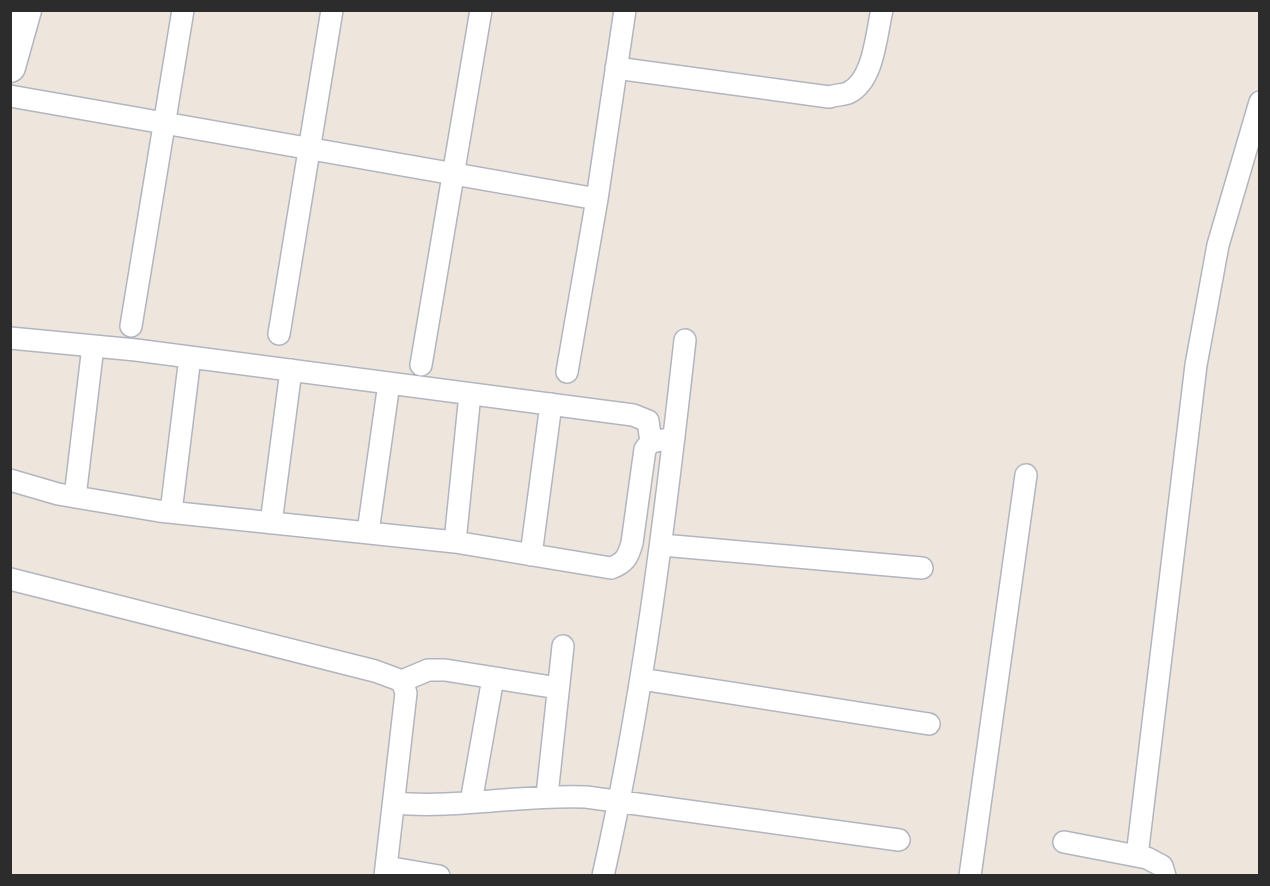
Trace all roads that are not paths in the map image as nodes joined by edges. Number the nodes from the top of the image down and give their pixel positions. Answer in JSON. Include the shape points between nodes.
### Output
{"nodes":[{"id":1,"x":26,"y":10,"type":"edge"},
{"id":2,"x":183,"y":10,"type":"edge"},
{"id":3,"x":332,"y":10,"type":"edge"},
{"id":4,"x":481,"y":10,"type":"edge"},
{"id":5,"x":625,"y":10,"type":"edge"},
{"id":6,"x":882,"y":10,"type":"edge"},
{"id":7,"x":10,"y":67,"type":"edge"},
{"id":8,"x":616,"y":68,"type":"junction"},
{"id":9,"x":10,"y":96,"type":"edge"},
{"id":10,"x":1260,"y":102,"type":"edge"},
{"id":11,"x":166,"y":123,"type":"junction"},
{"id":12,"x":310,"y":148,"type":"junction"},
{"id":13,"x":455,"y":174,"type":"junction"},
{"id":14,"x":597,"y":199,"type":"junction"},
{"id":15,"x":130,"y":327,"type":"dead end"},
{"id":16,"x":279,"y":334,"type":"dead end"},
{"id":17,"x":10,"y":338,"type":"edge"},
{"id":18,"x":685,"y":340,"type":"dead end"},
{"id":19,"x":93,"y":346,"type":"junction"},
{"id":20,"x":190,"y":357,"type":"junction"},
{"id":21,"x":421,"y":366,"type":"dead end"},
{"id":22,"x":291,"y":370,"type":"junction"},
{"id":23,"x":567,"y":372,"type":"dead end"},
{"id":24,"x":389,"y":383,"type":"junction"},
{"id":25,"x":470,"y":393,"type":"junction"},
{"id":26,"x":551,"y":404,"type":"junction"},
{"id":27,"x":674,"y":438,"type":"junction"},
{"id":28,"x":651,"y":442,"type":"junction"},
{"id":29,"x":1026,"y":475,"type":"dead end"},
{"id":30,"x":10,"y":480,"type":"edge"},
{"id":31,"x":75,"y":497,"type":"junction"},
{"id":32,"x":171,"y":512,"type":"junction"},
{"id":33,"x":271,"y":523,"type":"junction"},
{"id":34,"x":368,"y":532,"type":"junction"},
{"id":35,"x":455,"y":542,"type":"junction"},
{"id":36,"x":662,"y":544,"type":"junction"},
{"id":37,"x":531,"y":555,"type":"junction"},
{"id":38,"x":922,"y":568,"type":"dead end"},
{"id":39,"x":10,"y":579,"type":"edge"},
{"id":40,"x":563,"y":646,"type":"dead end"},
{"id":41,"x":493,"y":678,"type":"junction"},
{"id":42,"x":641,"y":679,"type":"junction"},
{"id":43,"x":402,"y":681,"type":"junction"},
{"id":44,"x":558,"y":688,"type":"junction"},
{"id":45,"x":929,"y":724,"type":"dead end"},
{"id":46,"x":547,"y":795,"type":"junction"},
{"id":47,"x":620,"y":800,"type":"junction"},
{"id":48,"x":471,"y":802,"type":"junction"},
{"id":49,"x":394,"y":803,"type":"junction"},
{"id":50,"x":899,"y":840,"type":"dead end"},
{"id":51,"x":1064,"y":842,"type":"dead end"},
{"id":52,"x":1137,"y":856,"type":"junction"},
{"id":53,"x":386,"y":871,"type":"edge"},
{"id":54,"x":439,"y":876,"type":"edge"},
{"id":55,"x":603,"y":876,"type":"edge"},
{"id":56,"x":970,"y":876,"type":"edge"},
{"id":57,"x":1165,"y":876,"type":"edge"}],
"edges":[{"from":1,"to":7,"type":"street"},
{"from":2,"to":11,"type":"street"},
{"from":3,"to":12,"type":"street"},
{"from":4,"to":13,"type":"street"},
{"from":5,"to":8,"type":"street"},
{"from":6,"to":8,"type":"street","via":[[862,81],[848,93],[829,97]]},
{"from":8,"to":14,"type":"street"},
{"from":9,"to":11,"type":"street"},
{"from":10,"to":52,"type":"street","via":[[1218,245],[1206,301]]},
{"from":11,"to":12,"type":"street"},
{"from":11,"to":15,"type":"street"},
{"from":12,"to":13,"type":"street"},
{"from":12,"to":16,"type":"street"},
{"from":13,"to":14,"type":"street"},
{"from":13,"to":21,"type":"street"},
{"from":14,"to":23,"type":"street"},
{"from":17,"to":19,"type":"street"},
{"from":18,"to":27,"type":"street"},
{"from":19,"to":20,"type":"street"},
{"from":19,"to":31,"type":"street"},
{"from":20,"to":22,"type":"street"},
{"from":20,"to":32,"type":"street"},
{"from":22,"to":24,"type":"street"},
{"from":22,"to":33,"type":"street"},
{"from":24,"to":25,"type":"street"},
{"from":24,"to":34,"type":"street"},
{"from":25,"to":26,"type":"street"},
{"from":25,"to":35,"type":"street"},
{"from":26,"to":28,"type":"street","via":[[633,415],[648,421]]},
{"from":26,"to":37,"type":"street"},
{"from":27,"to":28,"type":"street"},
{"from":27,"to":36,"type":"street"},
{"from":28,"to":37,"type":"street","via":[[642,459],[632,543],[622,564],[611,568]]},
{"from":29,"to":56,"type":"street"},
{"from":30,"to":31,"type":"street"},
{"from":31,"to":32,"type":"street"},
{"from":32,"to":33,"type":"street"},
{"from":33,"to":34,"type":"street"},
{"from":34,"to":35,"type":"street"},
{"from":35,"to":37,"type":"street"},
{"from":36,"to":38,"type":"street"},
{"from":36,"to":42,"type":"street"},
{"from":39,"to":43,"type":"street"},
{"from":40,"to":44,"type":"street"},
{"from":41,"to":43,"type":"street","via":[[428,670]]},
{"from":41,"to":44,"type":"street"},
{"from":41,"to":48,"type":"street"},
{"from":42,"to":45,"type":"street"},
{"from":42,"to":47,"type":"street"},
{"from":43,"to":49,"type":"street","via":[[406,693]]},
{"from":44,"to":46,"type":"street"},
{"from":46,"to":47,"type":"street"},
{"from":46,"to":48,"type":"street"},
{"from":47,"to":50,"type":"street"},
{"from":47,"to":55,"type":"street"},
{"from":48,"to":49,"type":"street","via":[[424,806]]},
{"from":49,"to":53,"type":"street"},
{"from":51,"to":52,"type":"street"},
{"from":52,"to":57,"type":"street","via":[[1157,861]]},
{"from":53,"to":54,"type":"street"}]}
